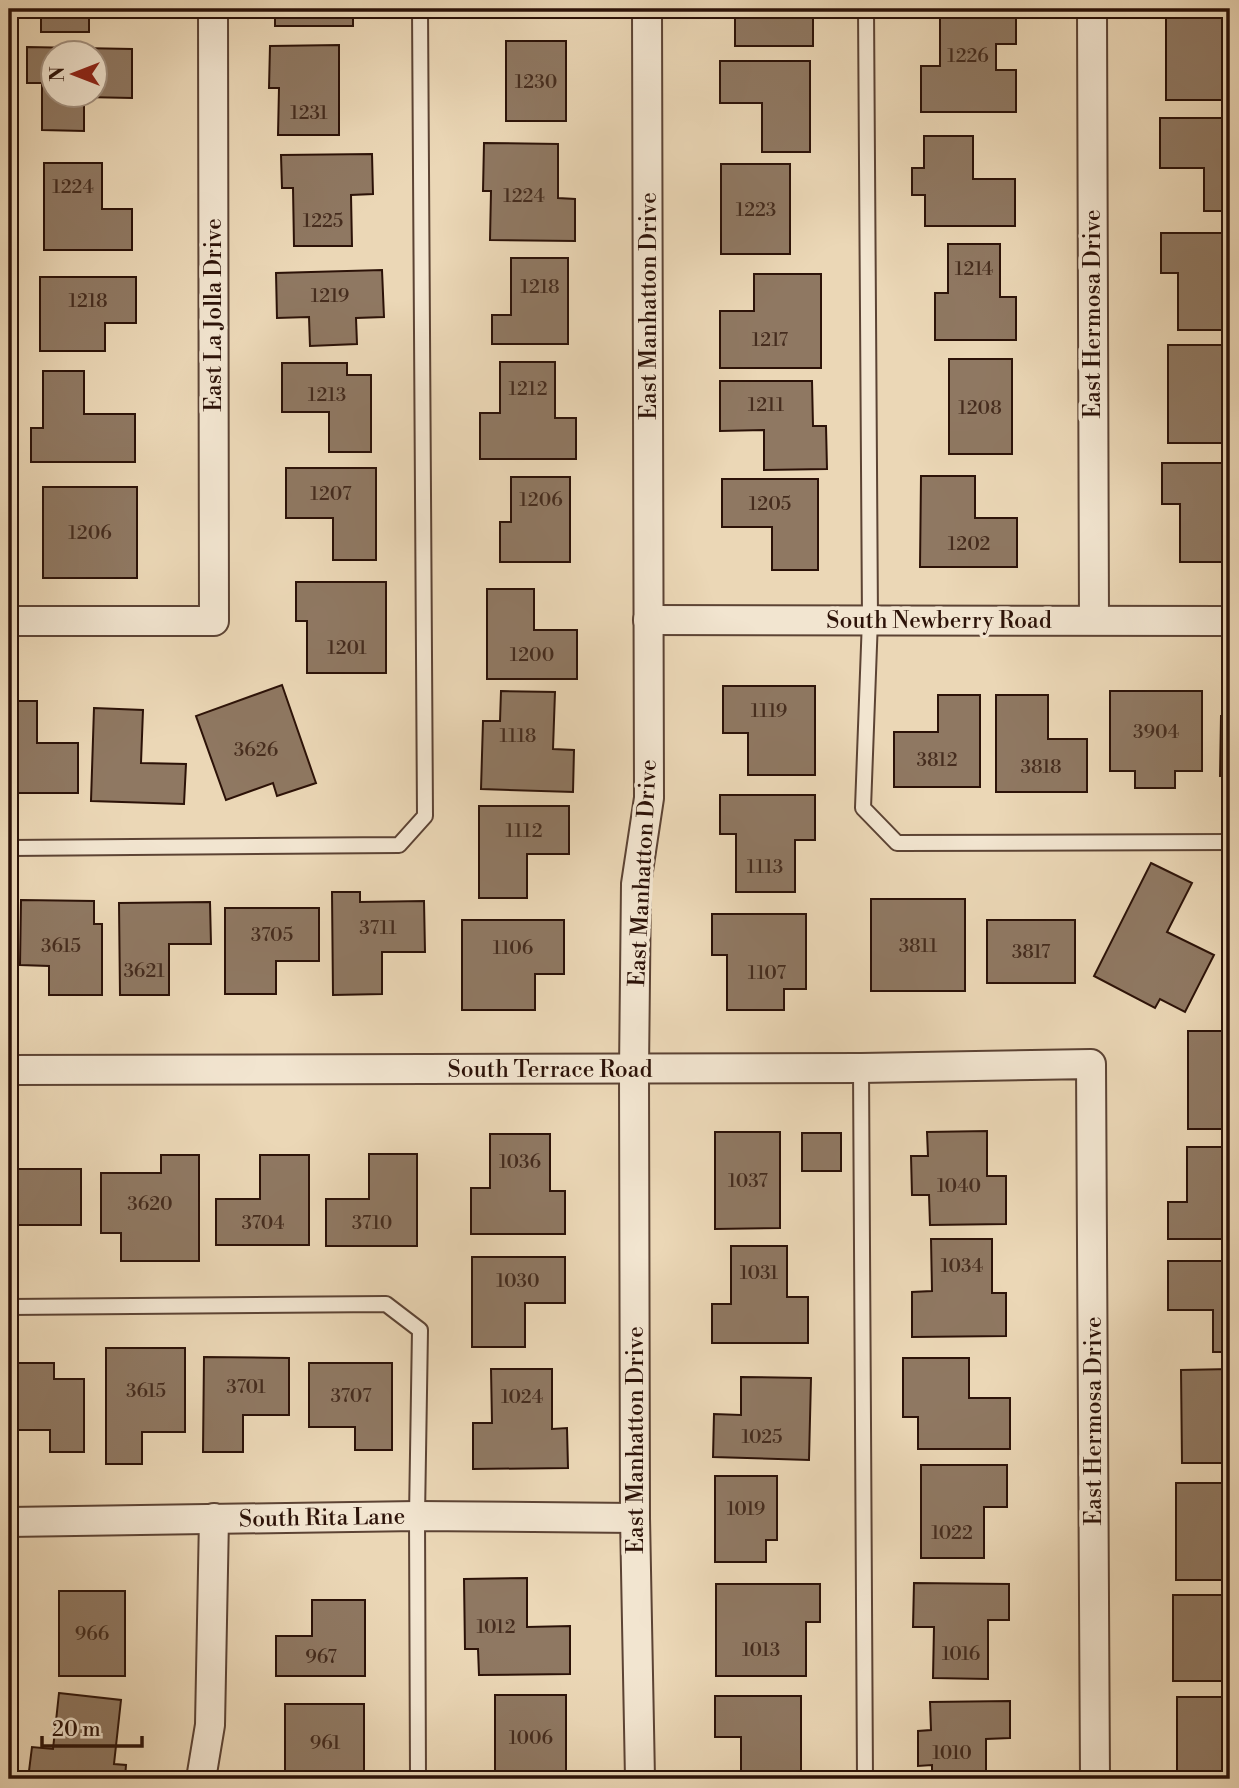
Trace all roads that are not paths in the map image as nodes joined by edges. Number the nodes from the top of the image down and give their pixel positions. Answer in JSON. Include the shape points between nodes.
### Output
{"nodes":[{"id":1,"x":212,"y":9,"type":"edge"},
{"id":2,"x":420,"y":9,"type":"edge"},
{"id":3,"x":648,"y":9,"type":"edge"},
{"id":4,"x":866,"y":9,"type":"edge"},
{"id":5,"x":1092,"y":9,"type":"edge"},
{"id":6,"x":870,"y":619,"type":"junction"},
{"id":7,"x":648,"y":620,"type":"junction"},
{"id":8,"x":1094,"y":620,"type":"junction"},
{"id":9,"x":9,"y":621,"type":"edge"},
{"id":10,"x":1230,"y":621,"type":"edge"},
{"id":11,"x":1230,"y":842,"type":"edge"},
{"id":12,"x":9,"y":848,"type":"edge"},
{"id":13,"x":1091,"y":1064,"type":"joint"},
{"id":14,"x":862,"y":1068,"type":"junction"},
{"id":15,"x":9,"y":1070,"type":"edge"},
{"id":16,"x":634,"y":1070,"type":"junction"},
{"id":17,"x":9,"y":1307,"type":"edge"},
{"id":18,"x":417,"y":1516,"type":"junction"},
{"id":19,"x":214,"y":1518,"type":"junction"},
{"id":20,"x":635,"y":1518,"type":"junction"},
{"id":21,"x":9,"y":1522,"type":"edge"},
{"id":22,"x":201,"y":1779,"type":"edge"},
{"id":23,"x":418,"y":1779,"type":"edge"},
{"id":24,"x":640,"y":1779,"type":"edge"},
{"id":25,"x":865,"y":1779,"type":"edge"},
{"id":26,"x":1094,"y":1779,"type":"edge"}],
"edges":[{"from":1,"to":9,"type":"street","name":"East La Jolla Drive","via":[[214,621]]},
{"from":2,"to":12,"type":"lane","via":[[425,816],[399,845]]},
{"from":3,"to":7,"type":"street","name":"East Manhatton Drive"},
{"from":4,"to":6,"type":"lane"},
{"from":5,"to":8,"type":"street","name":"East Hermosa Drive"},
{"from":6,"to":7,"type":"street","name":"South Newberry Road"},
{"from":6,"to":8,"type":"street","name":"South Newberry Road"},
{"from":6,"to":11,"type":"lane","via":[[863,807],[897,843]]},
{"from":7,"to":16,"type":"street","name":"East Manhatton Drive","via":[[649,798],[636,884]]},
{"from":8,"to":10,"type":"street","name":"South Newberry Road"},
{"from":13,"to":14,"type":"street","name":"South Terrace Road"},
{"from":13,"to":26,"type":"street","name":"East Hermosa Drive"},
{"from":14,"to":16,"type":"street","name":"South Terrace Road"},
{"from":14,"to":25,"type":"lane"},
{"from":15,"to":16,"type":"street","name":"South Terrace Road"},
{"from":16,"to":20,"type":"street","name":"East Manhatton Drive"},
{"from":17,"to":18,"type":"lane","via":[[386,1304],[420,1330]]},
{"from":18,"to":19,"type":"street","name":"South Rita Lane"},
{"from":18,"to":20,"type":"street","name":"South Rita Lane"},
{"from":18,"to":23,"type":"lane"},
{"from":19,"to":21,"type":"street","name":"South Rita Lane"},
{"from":19,"to":22,"type":"street","via":[[210,1725]]},
{"from":20,"to":24,"type":"street","name":"East Manhatton Drive"}]}
